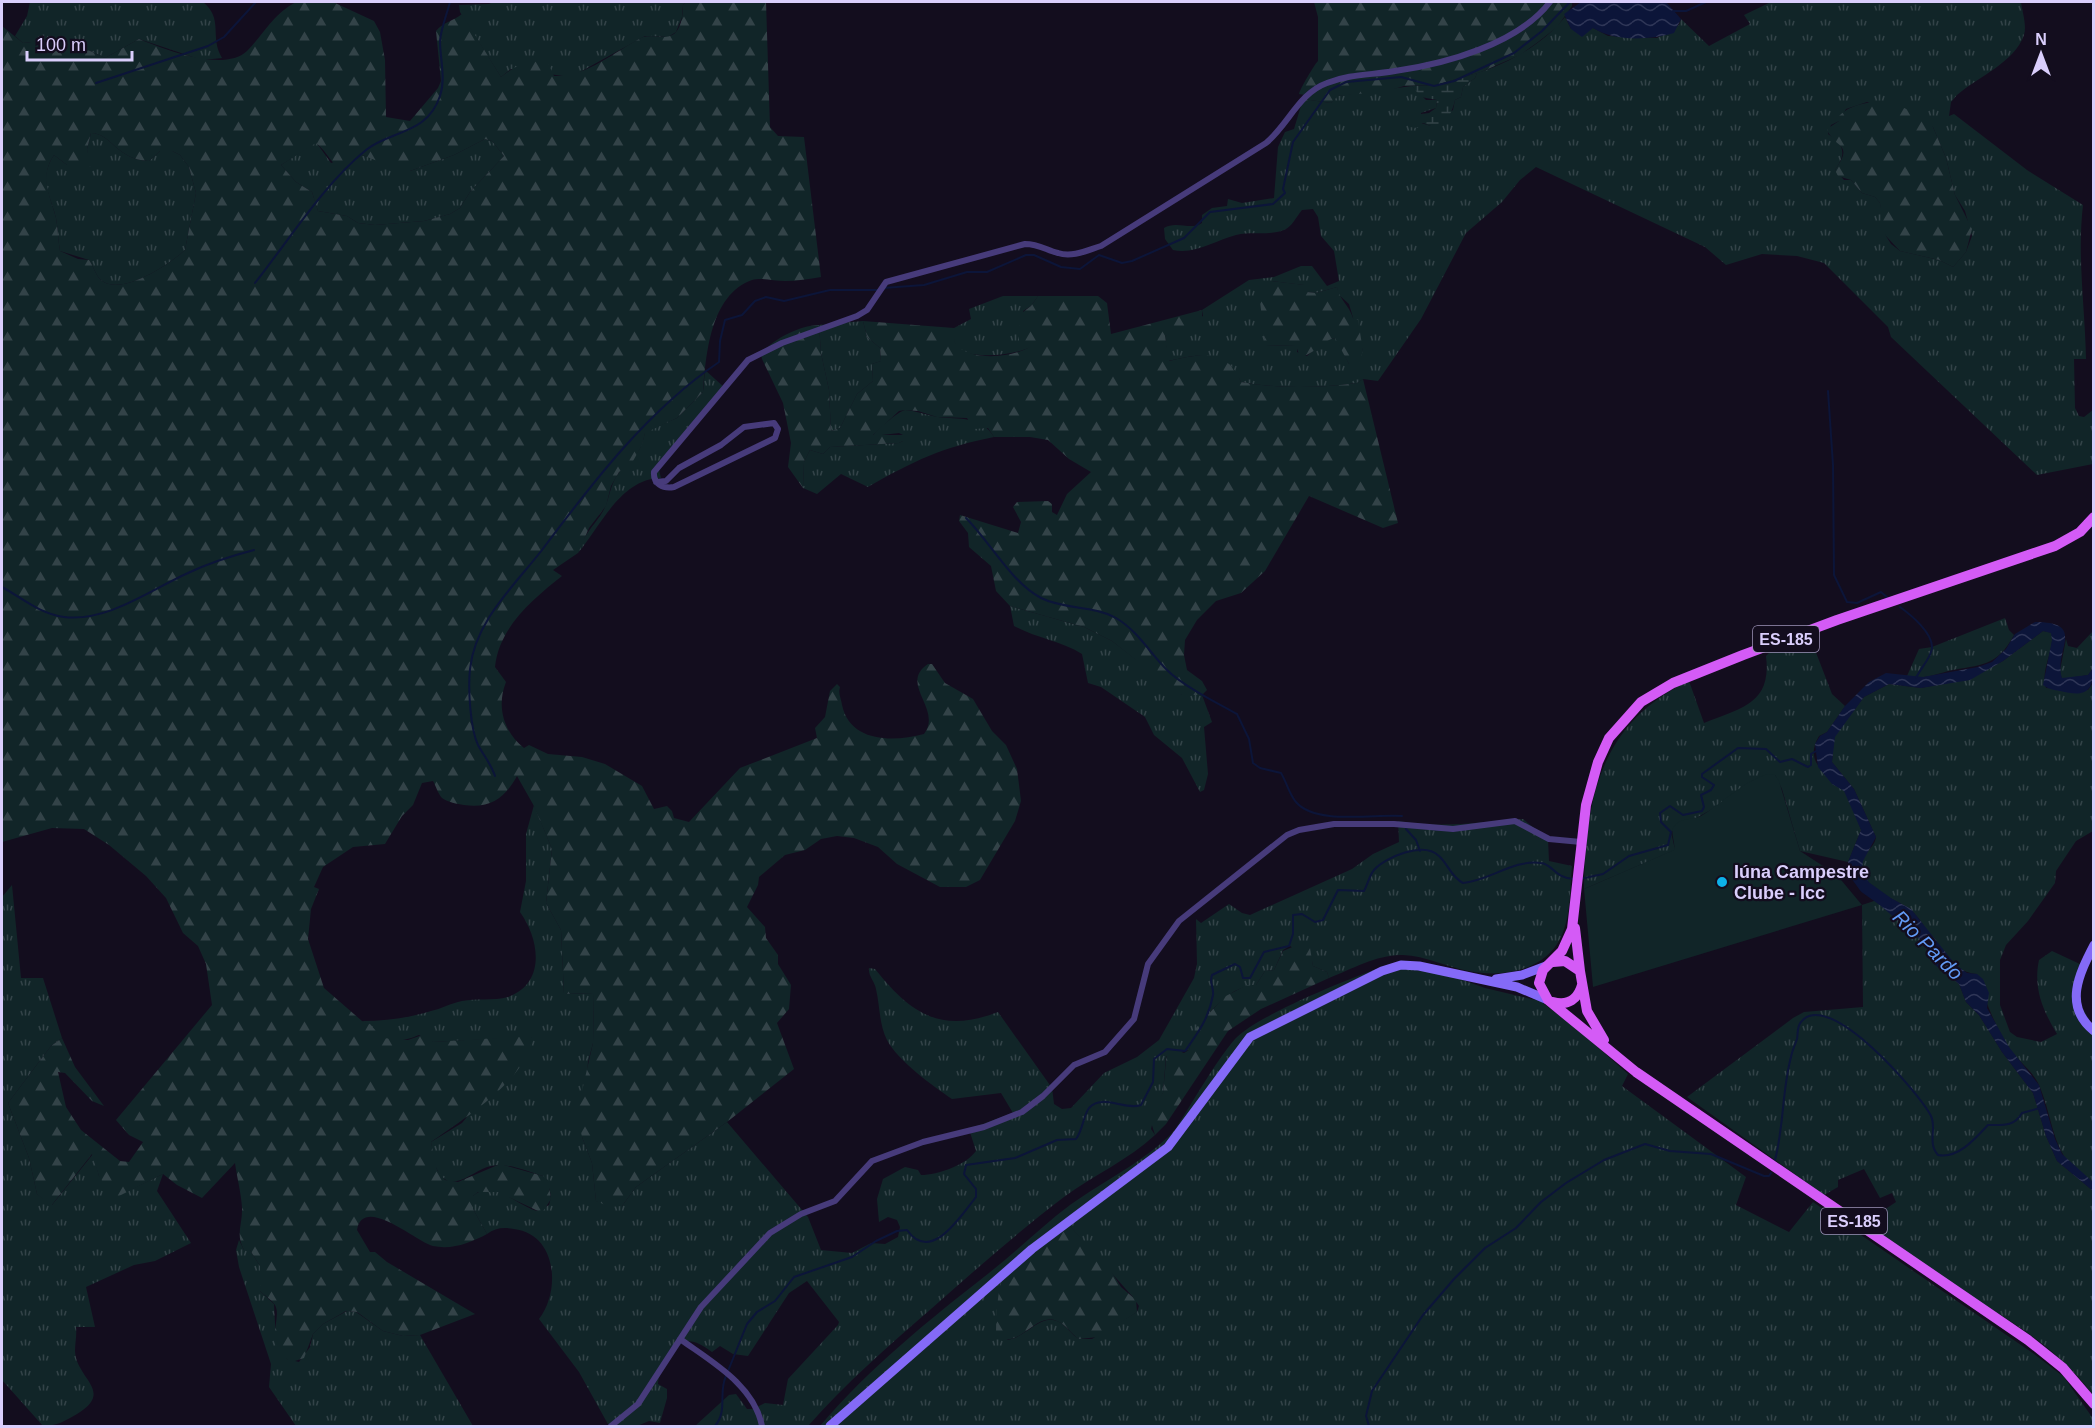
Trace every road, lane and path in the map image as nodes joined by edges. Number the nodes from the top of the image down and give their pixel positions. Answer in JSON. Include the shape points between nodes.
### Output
{"nodes":[{"id":1,"x":1550,"y":2,"type":"edge"},
{"id":2,"x":656,"y":482,"type":"junction"},
{"id":3,"x":2094,"y":517,"type":"edge"},
{"id":4,"x":1581,"y":842,"type":"junction"},
{"id":5,"x":1574,"y":919,"type":"junction"},
{"id":6,"x":2094,"y":945,"type":"edge"},
{"id":7,"x":1550,"y":964,"type":"junction"},
{"id":8,"x":1580,"y":971,"type":"junction"},
{"id":9,"x":1485,"y":979,"type":"junction"},
{"id":10,"x":1582,"y":985,"type":"junction"},
{"id":11,"x":1551,"y":1001,"type":"junction"},
{"id":12,"x":2094,"y":1031,"type":"edge"},
{"id":13,"x":1608,"y":1046,"type":"junction"},
{"id":14,"x":680,"y":1339,"type":"junction"},
{"id":15,"x":2094,"y":1404,"type":"edge"},
{"id":16,"x":611,"y":1426,"type":"edge"},
{"id":17,"x":762,"y":1426,"type":"edge"},
{"id":18,"x":830,"y":1426,"type":"edge"}],
"edges":[{"from":1,"to":2,"type":"street","via":[[1520,29],[1482,48],[1410,69],[1348,77],[1316,89],[1266,143],[1101,246],[1063,254],[1026,244],[885,282],[867,310],[857,316],[782,343],[748,360],[654,472]]},
{"from":2,"to":2,"type":"street","via":[[664,488],[674,487],[726,464],[772,441],[776,426],[763,423],[744,427],[679,468],[666,481]]},
{"from":3,"to":4,"type":"main road","number":"ES-185","via":[[2080,532],[2055,546],[1837,620],[1673,682],[1654,693],[1627,715],[1609,738],[1591,782]]},
{"from":4,"to":5,"type":"main road","number":"ES-185"},
{"from":4,"to":14,"type":"street","via":[[1544,837],[1515,821],[1444,829],[1334,824],[1287,835],[1179,921],[1148,964],[1134,1019],[1105,1052],[1074,1065],[1022,1112],[872,1161],[835,1200],[801,1214],[759,1242],[701,1307]]},
{"from":5,"to":7,"type":"main road","number":"ES-185","via":[[1568,941]]},
{"from":5,"to":8,"type":"main road","number":"ES-185"},
{"from":6,"to":12,"type":"main road","via":[[2078,978],[2075,998],[2079,1013]]},
{"from":7,"to":8,"type":"main road","via":[[1565,961]]},
{"from":7,"to":9,"type":"main road","via":[[1522,975]]},
{"from":7,"to":11,"type":"main road","number":"ES-185","via":[[1539,983]]},
{"from":8,"to":10,"type":"main road","number":"ES-185"},
{"from":9,"to":11,"type":"main road"},
{"from":9,"to":18,"type":"main road","via":[[1419,966],[1392,967],[1250,1036],[1168,1147],[1032,1249]]},
{"from":10,"to":11,"type":"main road","via":[[1570,1002]]},
{"from":10,"to":13,"type":"main road","number":"ES-185","via":[[1587,1011]]},
{"from":11,"to":13,"type":"main road","number":"ES-185"},
{"from":13,"to":15,"type":"main road","number":"ES-185","via":[[1643,1077],[2035,1345],[2063,1368]]},
{"from":14,"to":16,"type":"street","via":[[638,1404]]},
{"from":14,"to":17,"type":"street","via":[[730,1376],[749,1397]]}]}
